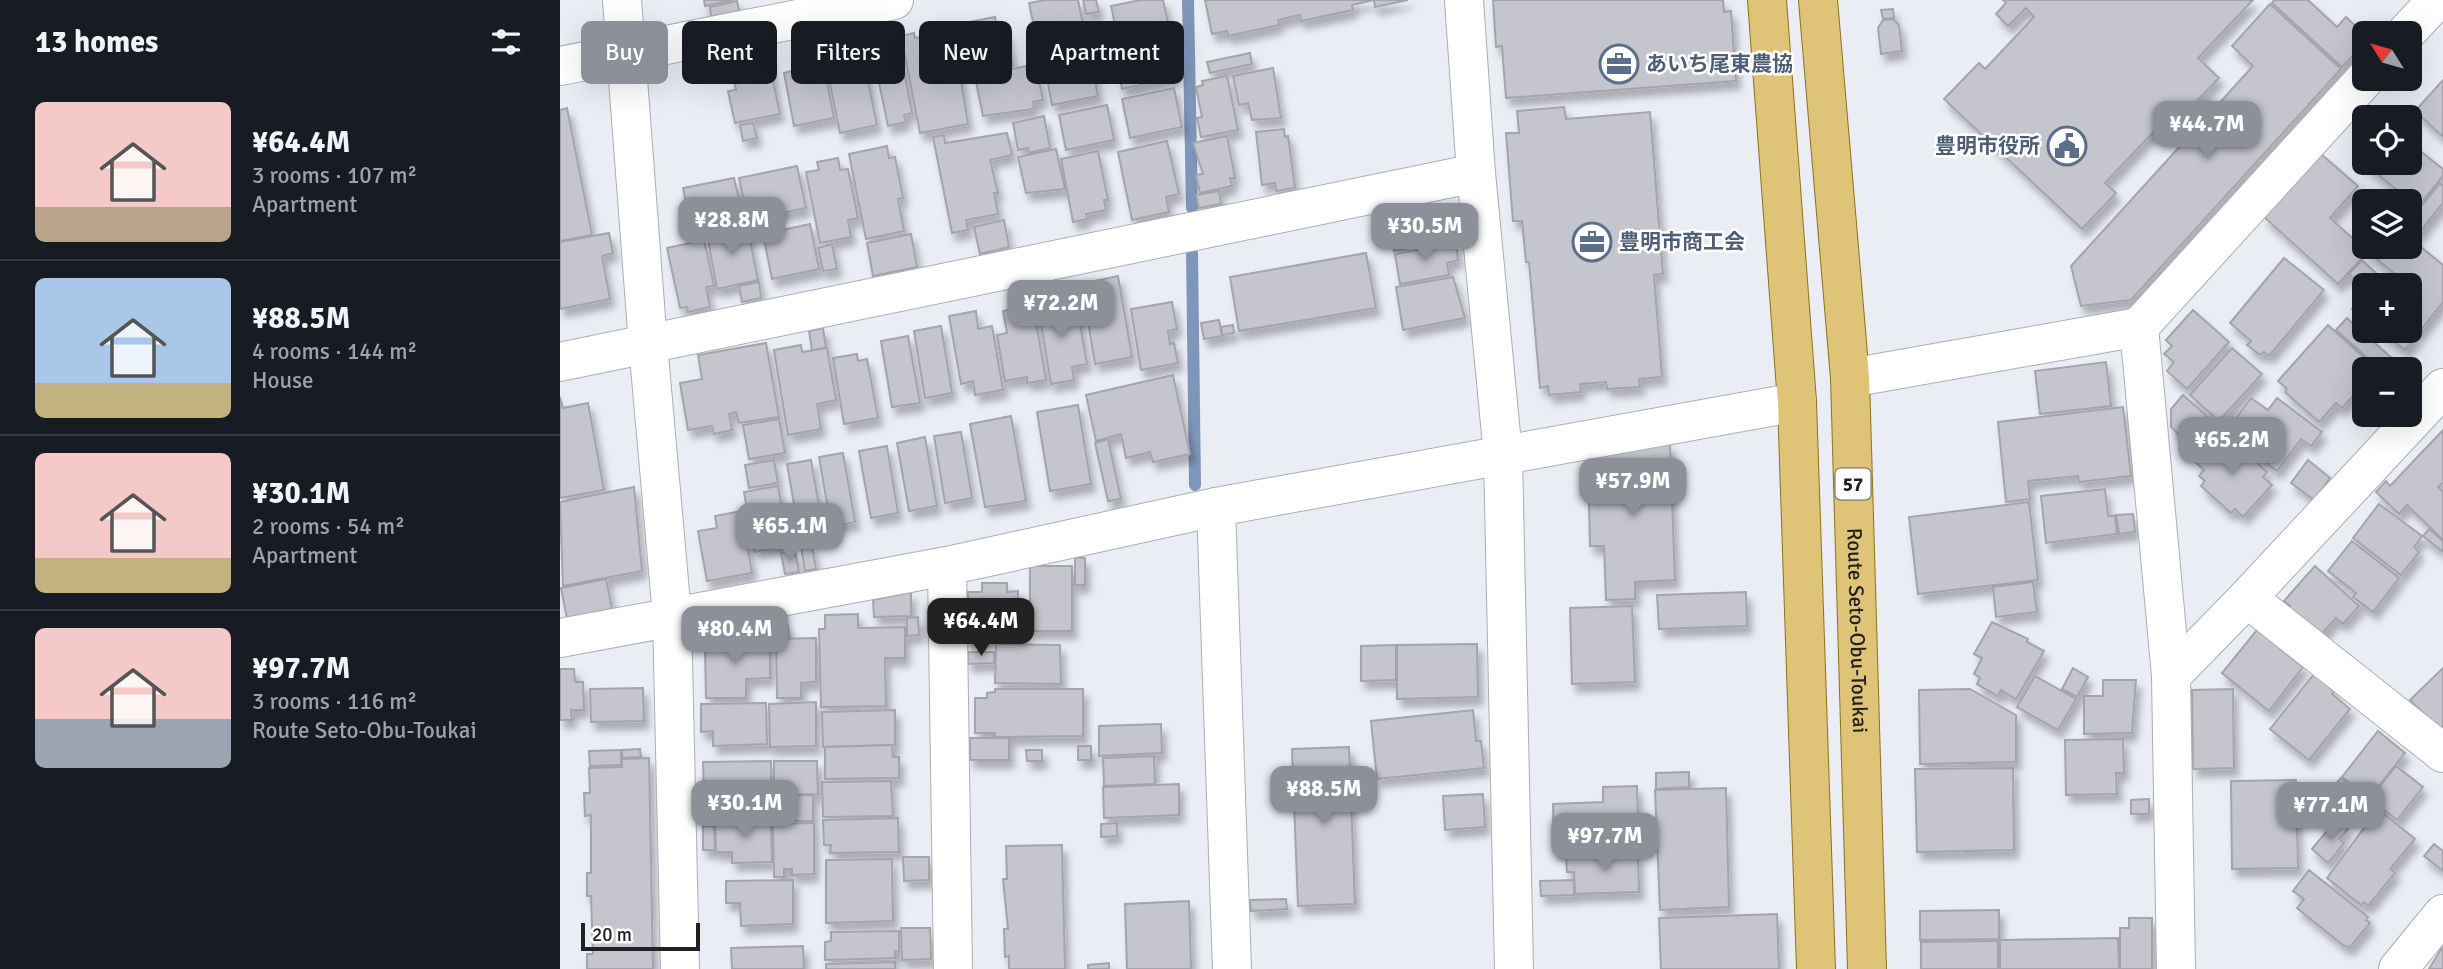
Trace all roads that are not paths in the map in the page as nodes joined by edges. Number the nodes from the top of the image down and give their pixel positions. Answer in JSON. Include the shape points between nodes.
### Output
{"nodes":[{"id":1,"x":622,"y":0,"type":"edge"},
{"id":2,"x":894,"y":0,"type":"edge"},
{"id":3,"x":1464,"y":0,"type":"edge"},
{"id":4,"x":1767,"y":0,"type":"edge"},
{"id":5,"x":1818,"y":0,"type":"edge"},
{"id":6,"x":2437,"y":0,"type":"edge"},
{"id":7,"x":624,"y":21,"type":"edge"},
{"id":8,"x":2417,"y":21,"type":"edge"},
{"id":9,"x":668,"y":43,"type":"edge"},
{"id":10,"x":581,"y":61,"type":"edge"},
{"id":11,"x":560,"y":66,"type":"edge"},
{"id":12,"x":630,"y":84,"type":"edge"},
{"id":13,"x":2354,"y":91,"type":"edge"},
{"id":14,"x":1476,"y":173,"type":"junction"},
{"id":15,"x":2139,"y":327,"type":"junction"},
{"id":16,"x":648,"y":344,"type":"junction"},
{"id":17,"x":560,"y":362,"type":"edge"},
{"id":18,"x":1850,"y":378,"type":"junction"},
{"id":19,"x":2443,"y":388,"type":"edge"},
{"id":20,"x":1797,"y":402,"type":"junction"},
{"id":21,"x":1503,"y":455,"type":"junction"},
{"id":22,"x":1216,"y":507,"type":"junction"},
{"id":23,"x":947,"y":566,"type":"junction"},
{"id":24,"x":2248,"y":598,"type":"junction"},
{"id":25,"x":672,"y":615,"type":"junction"},
{"id":26,"x":560,"y":638,"type":"edge"},
{"id":27,"x":2171,"y":676,"type":"junction"},
{"id":28,"x":2443,"y":754,"type":"edge"},
{"id":29,"x":2443,"y":914,"type":"edge"},
{"id":30,"x":680,"y":969,"type":"edge"},
{"id":31,"x":953,"y":969,"type":"edge"},
{"id":32,"x":1232,"y":969,"type":"edge"},
{"id":33,"x":1514,"y":969,"type":"edge"},
{"id":34,"x":1816,"y":969,"type":"edge"},
{"id":35,"x":1867,"y":969,"type":"edge"},
{"id":36,"x":2176,"y":969,"type":"edge"},
{"id":37,"x":2398,"y":969,"type":"edge"}],
"edges":[{"from":1,"to":7,"type":"street"},
{"from":2,"to":9,"type":"street"},
{"from":3,"to":14,"type":"street"},
{"from":4,"to":20,"type":"main road"},
{"from":5,"to":18,"type":"main road","name":"Route Seto-Obu-Toukai","number":"57"},
{"from":6,"to":8,"type":"street"},
{"from":10,"to":11,"type":"street"},
{"from":12,"to":16,"type":"street"},
{"from":13,"to":15,"type":"street"},
{"from":14,"to":16,"type":"street"},
{"from":14,"to":21,"type":"street"},
{"from":15,"to":18,"type":"street"},
{"from":15,"to":27,"type":"street"},
{"from":16,"to":17,"type":"street"},
{"from":16,"to":25,"type":"street"},
{"from":18,"to":35,"type":"main road","name":"Route Seto-Obu-Toukai","number":"57"},
{"from":19,"to":24,"type":"street"},
{"from":20,"to":21,"type":"street"},
{"from":20,"to":34,"type":"main road"},
{"from":21,"to":22,"type":"street"},
{"from":21,"to":33,"type":"street"},
{"from":22,"to":23,"type":"street"},
{"from":22,"to":32,"type":"street"},
{"from":23,"to":25,"type":"street"},
{"from":23,"to":31,"type":"street"},
{"from":24,"to":27,"type":"street"},
{"from":24,"to":28,"type":"street"},
{"from":25,"to":26,"type":"street"},
{"from":25,"to":30,"type":"street"},
{"from":27,"to":36,"type":"street"},
{"from":29,"to":37,"type":"street"}]}
